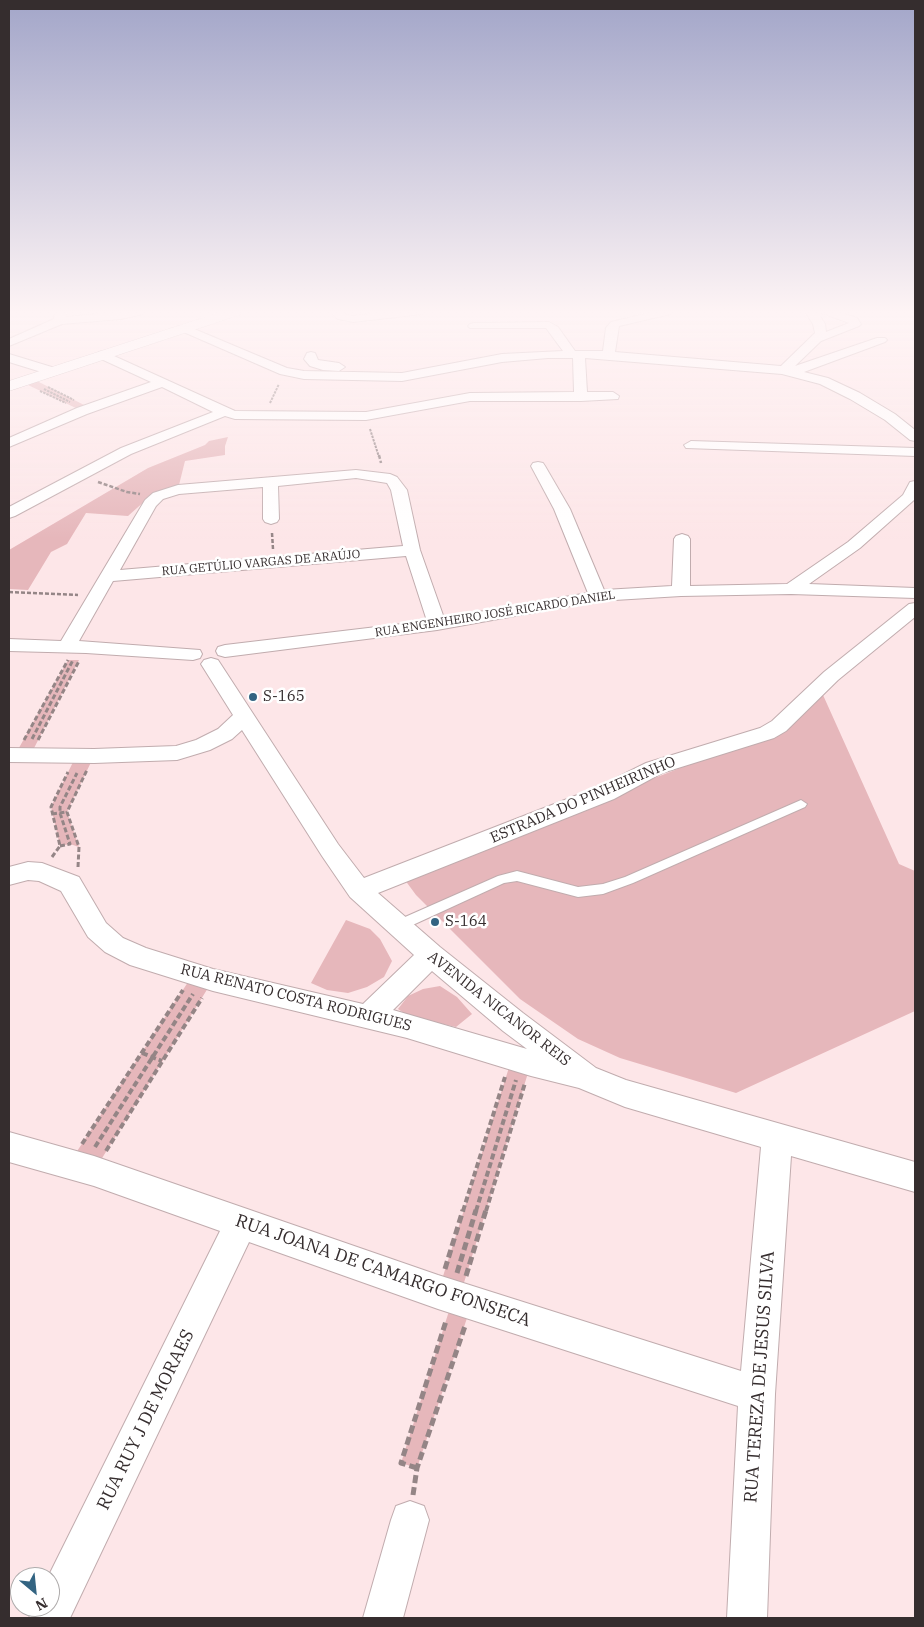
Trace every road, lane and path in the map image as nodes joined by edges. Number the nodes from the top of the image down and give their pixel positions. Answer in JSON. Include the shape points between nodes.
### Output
{"nodes":[{"id":1,"x":41,"y":387,"type":"dead end"},
{"id":2,"x":56,"y":387,"type":"edge"},
{"id":3,"x":151,"y":387,"type":"edge"},
{"id":4,"x":170,"y":387,"type":"edge"},
{"id":5,"x":278,"y":387,"type":"edge"},
{"id":6,"x":580,"y":387,"type":"edge"},
{"id":7,"x":836,"y":387,"type":"edge"},
{"id":8,"x":36,"y":389,"type":"dead end"},
{"id":9,"x":62,"y":394,"type":"junction"},
{"id":10,"x":57,"y":395,"type":"junction"},
{"id":11,"x":613,"y":396,"type":"dead end"},
{"id":12,"x":52,"y":397,"type":"junction"},
{"id":13,"x":581,"y":397,"type":"junction"},
{"id":14,"x":86,"y":410,"type":"junction"},
{"id":15,"x":224,"y":412,"type":"junction"},
{"id":16,"x":265,"y":416,"type":"junction"},
{"id":17,"x":366,"y":416,"type":"junction"},
{"id":18,"x":915,"y":437,"type":"edge"},
{"id":19,"x":9,"y":443,"type":"edge"},
{"id":20,"x":691,"y":445,"type":"dead end"},
{"id":21,"x":915,"y":452,"type":"edge"},
{"id":22,"x":538,"y":466,"type":"dead end"},
{"id":23,"x":78,"y":476,"type":"junction"},
{"id":24,"x":385,"y":477,"type":"junction"},
{"id":25,"x":270,"y":482,"type":"junction"},
{"id":26,"x":915,"y":485,"type":"edge"},
{"id":27,"x":158,"y":496,"type":"junction"},
{"id":28,"x":9,"y":513,"type":"edge"},
{"id":29,"x":271,"y":519,"type":"joint"},
{"id":30,"x":682,"y":539,"type":"dead end"},
{"id":31,"x":412,"y":550,"type":"junction"},
{"id":32,"x":274,"y":562,"type":"junction"},
{"id":33,"x":109,"y":576,"type":"junction"},
{"id":34,"x":791,"y":589,"type":"junction"},
{"id":35,"x":681,"y":591,"type":"junction"},
{"id":36,"x":9,"y":592,"type":"edge"},
{"id":37,"x":915,"y":593,"type":"edge"},
{"id":38,"x":96,"y":596,"type":"junction"},
{"id":39,"x":598,"y":596,"type":"junction"},
{"id":40,"x":912,"y":614,"type":"edge"},
{"id":41,"x":437,"y":625,"type":"junction"},
{"id":42,"x":9,"y":645,"type":"edge"},
{"id":43,"x":77,"y":647,"type":"junction"},
{"id":44,"x":210,"y":656,"type":"junction"},
{"id":45,"x":47,"y":698,"type":"junction"},
{"id":46,"x":53,"y":698,"type":"junction"},
{"id":47,"x":59,"y":698,"type":"junction"},
{"id":48,"x":245,"y":716,"type":"junction"},
{"id":49,"x":19,"y":755,"type":"edge"},
{"id":50,"x":85,"y":756,"type":"junction"},
{"id":51,"x":802,"y":804,"type":"dead end"},
{"id":52,"x":67,"y":812,"type":"junction"},
{"id":53,"x":60,"y":813,"type":"junction"},
{"id":54,"x":52,"y":814,"type":"junction"},
{"id":55,"x":70,"y":844,"type":"junction"},
{"id":56,"x":60,"y":846,"type":"junction"},
{"id":57,"x":79,"y":848,"type":"junction"},
{"id":58,"x":42,"y":872,"type":"junction"},
{"id":59,"x":9,"y":876,"type":"edge"},
{"id":60,"x":70,"y":884,"type":"junction"},
{"id":61,"x":359,"y":890,"type":"junction"},
{"id":62,"x":400,"y":925,"type":"junction"},
{"id":63,"x":431,"y":955,"type":"junction"},
{"id":64,"x":204,"y":977,"type":"junction"},
{"id":65,"x":367,"y":1018,"type":"junction"},
{"id":66,"x":142,"y":1053,"type":"junction"},
{"id":67,"x":153,"y":1058,"type":"junction"},
{"id":68,"x":522,"y":1060,"type":"junction"},
{"id":69,"x":162,"y":1061,"type":"junction"},
{"id":70,"x":586,"y":1077,"type":"junction"},
{"id":71,"x":777,"y":1136,"type":"junction"},
{"id":72,"x":11,"y":1153,"type":"edge"},
{"id":73,"x":82,"y":1168,"type":"junction"},
{"id":74,"x":915,"y":1177,"type":"edge"},
{"id":75,"x":242,"y":1222,"type":"junction"},
{"id":76,"x":449,"y":1299,"type":"junction"},
{"id":77,"x":757,"y":1394,"type":"junction"},
{"id":78,"x":417,"y":1468,"type":"junction"},
{"id":79,"x":410,"y":1520,"type":"joint"},
{"id":80,"x":50,"y":1618,"type":"edge"},
{"id":81,"x":384,"y":1618,"type":"edge"},
{"id":82,"x":747,"y":1618,"type":"edge"}],
"edges":[{"from":1,"to":10,"type":"path"},
{"from":2,"to":9,"type":"path"},
{"from":3,"to":14,"type":"street"},
{"from":4,"to":15,"type":"street"},
{"from":5,"to":16,"type":"path"},
{"from":6,"to":13,"type":"street"},
{"from":7,"to":18,"type":"street","via":[[890,417]]},
{"from":8,"to":12,"type":"path"},
{"from":9,"to":10,"type":"path"},
{"from":9,"to":14,"type":"path"},
{"from":10,"to":12,"type":"path"},
{"from":10,"to":14,"type":"path"},
{"from":11,"to":13,"type":"street"},
{"from":12,"to":14,"type":"path"},
{"from":13,"to":17,"type":"street","via":[[470,397]]},
{"from":14,"to":19,"type":"street"},
{"from":15,"to":16,"type":"street"},
{"from":15,"to":23,"type":"street","via":[[126,451]]},
{"from":16,"to":17,"type":"street"},
{"from":17,"to":24,"type":"path"},
{"from":20,"to":21,"type":"street"},
{"from":22,"to":39,"type":"street","via":[[562,509]]},
{"from":23,"to":27,"type":"path","via":[[127,492]]},
{"from":23,"to":28,"type":"street"},
{"from":24,"to":25,"type":"street","via":[[356,474]]},
{"from":24,"to":31,"type":"street","via":[[392,480],[399,490]]},
{"from":25,"to":27,"type":"street","via":[[178,490]]},
{"from":25,"to":29,"type":"street"},
{"from":26,"to":34,"type":"street","via":[[909,497],[886,518]]},
{"from":27,"to":33,"type":"street","via":[[150,503]]},
{"from":29,"to":32,"type":"path"},
{"from":30,"to":35,"type":"street"},
{"from":31,"to":32,"type":"street","name":"RUA GETÚLIO VARGAS DE ARAÚJO"},
{"from":31,"to":41,"type":"street"},
{"from":32,"to":33,"type":"street","name":"RUA GETÚLIO VARGAS DE ARAÚJO"},
{"from":33,"to":38,"type":"street"},
{"from":34,"to":35,"type":"street","name":"RUA ENGENHEIRO JOSÉ RICARDO DANIEL"},
{"from":34,"to":37,"type":"street","name":"RUA ENGENHEIRO JOSÉ RICARDO DANIEL"},
{"from":35,"to":39,"type":"street","name":"RUA ENGENHEIRO JOSÉ RICARDO DANIEL"},
{"from":36,"to":38,"type":"path"},
{"from":38,"to":43,"type":"street"},
{"from":39,"to":41,"type":"street","name":"RUA ENGENHEIRO JOSÉ RICARDO DANIEL"},
{"from":40,"to":61,"type":"street","name":"ESTRADA DO PINHEIRINHO","via":[[831,676],[779,726],[766,733],[654,768],[606,793]]},
{"from":41,"to":44,"type":"street","name":"RUA ENGENHEIRO JOSÉ RICARDO DANIEL"},
{"from":42,"to":43,"type":"street","name":"RUA ENGENHEIRO JOSÉ RICARDO DANIEL"},
{"from":43,"to":44,"type":"street","name":"RUA ENGENHEIRO JOSÉ RICARDO DANIEL"},
{"from":43,"to":45,"type":"path"},
{"from":43,"to":46,"type":"path"},
{"from":43,"to":47,"type":"path"},
{"from":44,"to":48,"type":"street","name":"AVENIDA NICANOR REIS"},
{"from":45,"to":46,"type":"path"},
{"from":45,"to":49,"type":"path"},
{"from":46,"to":47,"type":"path"},
{"from":46,"to":49,"type":"path"},
{"from":47,"to":49,"type":"path"},
{"from":48,"to":50,"type":"street","via":[[226,734],[177,753]]},
{"from":48,"to":61,"type":"street","name":"AVENIDA NICANOR REIS"},
{"from":49,"to":50,"type":"street"},
{"from":50,"to":52,"type":"path"},
{"from":50,"to":53,"type":"path"},
{"from":50,"to":54,"type":"path","via":[[51,807]]},
{"from":51,"to":62,"type":"lane","via":[[603,889],[578,892],[517,876],[502,879]]},
{"from":52,"to":53,"type":"path"},
{"from":52,"to":57,"type":"path"},
{"from":53,"to":54,"type":"path"},
{"from":53,"to":55,"type":"path"},
{"from":54,"to":56,"type":"path"},
{"from":55,"to":56,"type":"path"},
{"from":55,"to":57,"type":"path"},
{"from":56,"to":58,"type":"path"},
{"from":57,"to":60,"type":"path","via":[[78,870]]},
{"from":58,"to":59,"type":"street","via":[[28,871]]},
{"from":58,"to":60,"type":"street"},
{"from":60,"to":64,"type":"street","name":"RUA RENATO COSTA RODRIGUES","via":[[96,930],[114,945]]},
{"from":61,"to":62,"type":"street","name":"AVENIDA NICANOR REIS"},
{"from":62,"to":63,"type":"street","name":"AVENIDA NICANOR REIS"},
{"from":63,"to":65,"type":"street"},
{"from":63,"to":70,"type":"street","name":"AVENIDA NICANOR REIS"},
{"from":64,"to":65,"type":"street","name":"RUA RENATO COSTA RODRIGUES"},
{"from":64,"to":66,"type":"path"},
{"from":64,"to":67,"type":"path"},
{"from":64,"to":69,"type":"path"},
{"from":65,"to":68,"type":"street","name":"RUA RENATO COSTA RODRIGUES","via":[[407,1026]]},
{"from":66,"to":67,"type":"path"},
{"from":66,"to":73,"type":"path"},
{"from":67,"to":69,"type":"path"},
{"from":67,"to":73,"type":"path"},
{"from":68,"to":70,"type":"street","name":"RUA RENATO COSTA RODRIGUES"},
{"from":68,"to":76,"type":"path"},
{"from":68,"to":76,"type":"path"},
{"from":68,"to":76,"type":"path"},
{"from":69,"to":73,"type":"path"},
{"from":70,"to":71,"type":"street","name":"AVENIDA NICANOR REIS","via":[[625,1093]]},
{"from":71,"to":74,"type":"street","name":"AVENIDA NICANOR REIS"},
{"from":71,"to":77,"type":"street","name":"RUA TEREZA DE JESUS SILVA"},
{"from":72,"to":73,"type":"street","name":"RUA JOANA DE CAMARGO FONSECA"},
{"from":73,"to":75,"type":"street","name":"RUA JOANA DE CAMARGO FONSECA"},
{"from":75,"to":76,"type":"street","name":"RUA JOANA DE CAMARGO FONSECA"},
{"from":75,"to":80,"type":"street","name":"RUA RUY J DE MORAES"},
{"from":76,"to":77,"type":"street","name":"RUA JOANA DE CAMARGO FONSECA"},
{"from":76,"to":78,"type":"path","via":[[467,1318]]},
{"from":76,"to":78,"type":"path","via":[[401,1463]]},
{"from":77,"to":82,"type":"street","name":"RUA TEREZA DE JESUS SILVA"},
{"from":78,"to":79,"type":"path"},
{"from":79,"to":81,"type":"street"}]}
